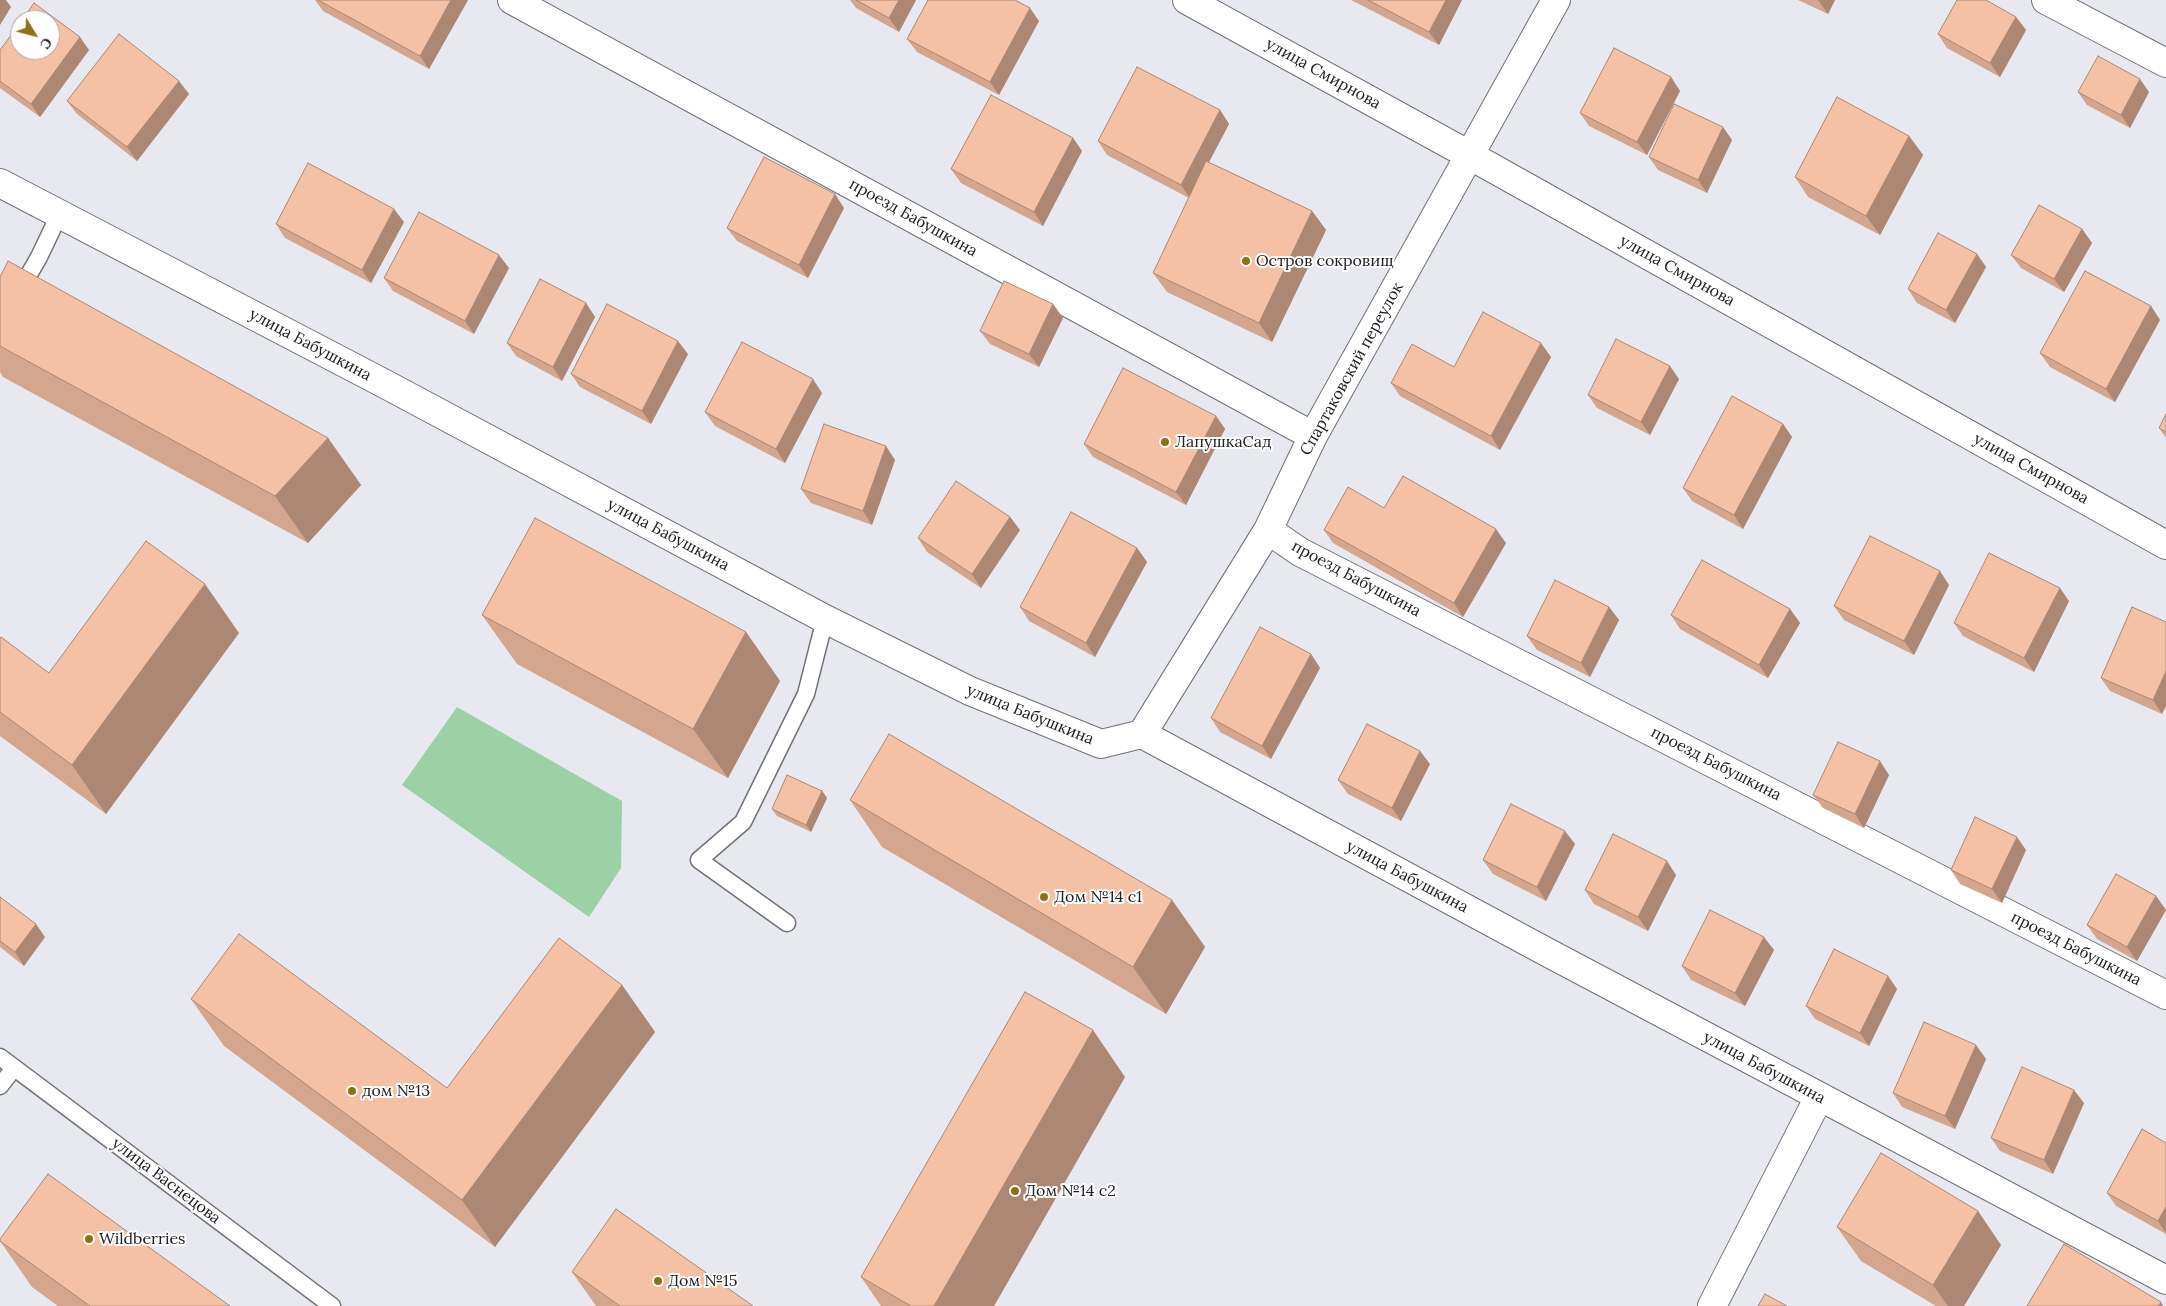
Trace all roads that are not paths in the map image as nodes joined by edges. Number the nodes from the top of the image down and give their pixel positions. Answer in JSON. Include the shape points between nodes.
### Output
{"nodes":[{"id":1,"x":512,"y":0,"type":"edge"},
{"id":2,"x":1187,"y":0,"type":"edge"},
{"id":3,"x":1556,"y":0,"type":"edge"},
{"id":4,"x":2046,"y":0,"type":"edge"},
{"id":5,"x":2166,"y":63,"type":"edge"},
{"id":6,"x":1471,"y":156,"type":"junction"},
{"id":7,"x":0,"y":176,"type":"edge"},
{"id":8,"x":0,"y":183,"type":"edge"},
{"id":9,"x":60,"y":213,"type":"junction"},
{"id":10,"x":0,"y":325,"type":"edge"},
{"id":11,"x":1313,"y":436,"type":"junction"},
{"id":12,"x":1268,"y":530,"type":"junction"},
{"id":13,"x":2166,"y":545,"type":"edge"},
{"id":14,"x":826,"y":618,"type":"junction"},
{"id":15,"x":1142,"y":734,"type":"junction"},
{"id":16,"x":787,"y":923,"type":"dead end"},
{"id":17,"x":2166,"y":995,"type":"edge"},
{"id":18,"x":0,"y":1057,"type":"edge"},
{"id":19,"x":14,"y":1068,"type":"junction"},
{"id":20,"x":0,"y":1086,"type":"edge"},
{"id":21,"x":1819,"y":1097,"type":"junction"},
{"id":22,"x":2166,"y":1280,"type":"edge"},
{"id":23,"x":332,"y":1306,"type":"edge"},
{"id":24,"x":1712,"y":1306,"type":"edge"}],
"edges":[{"from":1,"to":11,"type":"street","name":"проезд Бабушкина"},
{"from":2,"to":6,"type":"street","name":"улица Смирнова"},
{"from":3,"to":6,"type":"street","name":"Спартаковский переулок"},
{"from":4,"to":5,"type":"street"},
{"from":6,"to":11,"type":"street","name":"Спартаковский переулок"},
{"from":6,"to":13,"type":"street","name":"улица Смирнова"},
{"from":7,"to":9,"type":"lane"},
{"from":8,"to":9,"type":"street","name":"улица Бабушкина"},
{"from":9,"to":10,"type":"lane"},
{"from":9,"to":14,"type":"street","name":"улица Бабушкина"},
{"from":11,"to":12,"type":"street","name":"Спартаковский переулок"},
{"from":12,"to":15,"type":"street","name":"Спартаковский переулок"},
{"from":12,"to":17,"type":"street","name":"проезд Бабушкина","via":[[1300,552]]},
{"from":14,"to":15,"type":"street","name":"улица Бабушкина","via":[[970,691],[1101,744]]},
{"from":14,"to":16,"type":"lane","via":[[806,694],[743,822],[699,860]]},
{"from":15,"to":21,"type":"street","name":"улица Бабушкина"},
{"from":18,"to":19,"type":"lane","name":"улица Васнецова"},
{"from":19,"to":20,"type":"lane"},
{"from":19,"to":23,"type":"lane","name":"улица Васнецова"},
{"from":21,"to":22,"type":"street","name":"улица Бабушкина"},
{"from":21,"to":24,"type":"street"}]}
